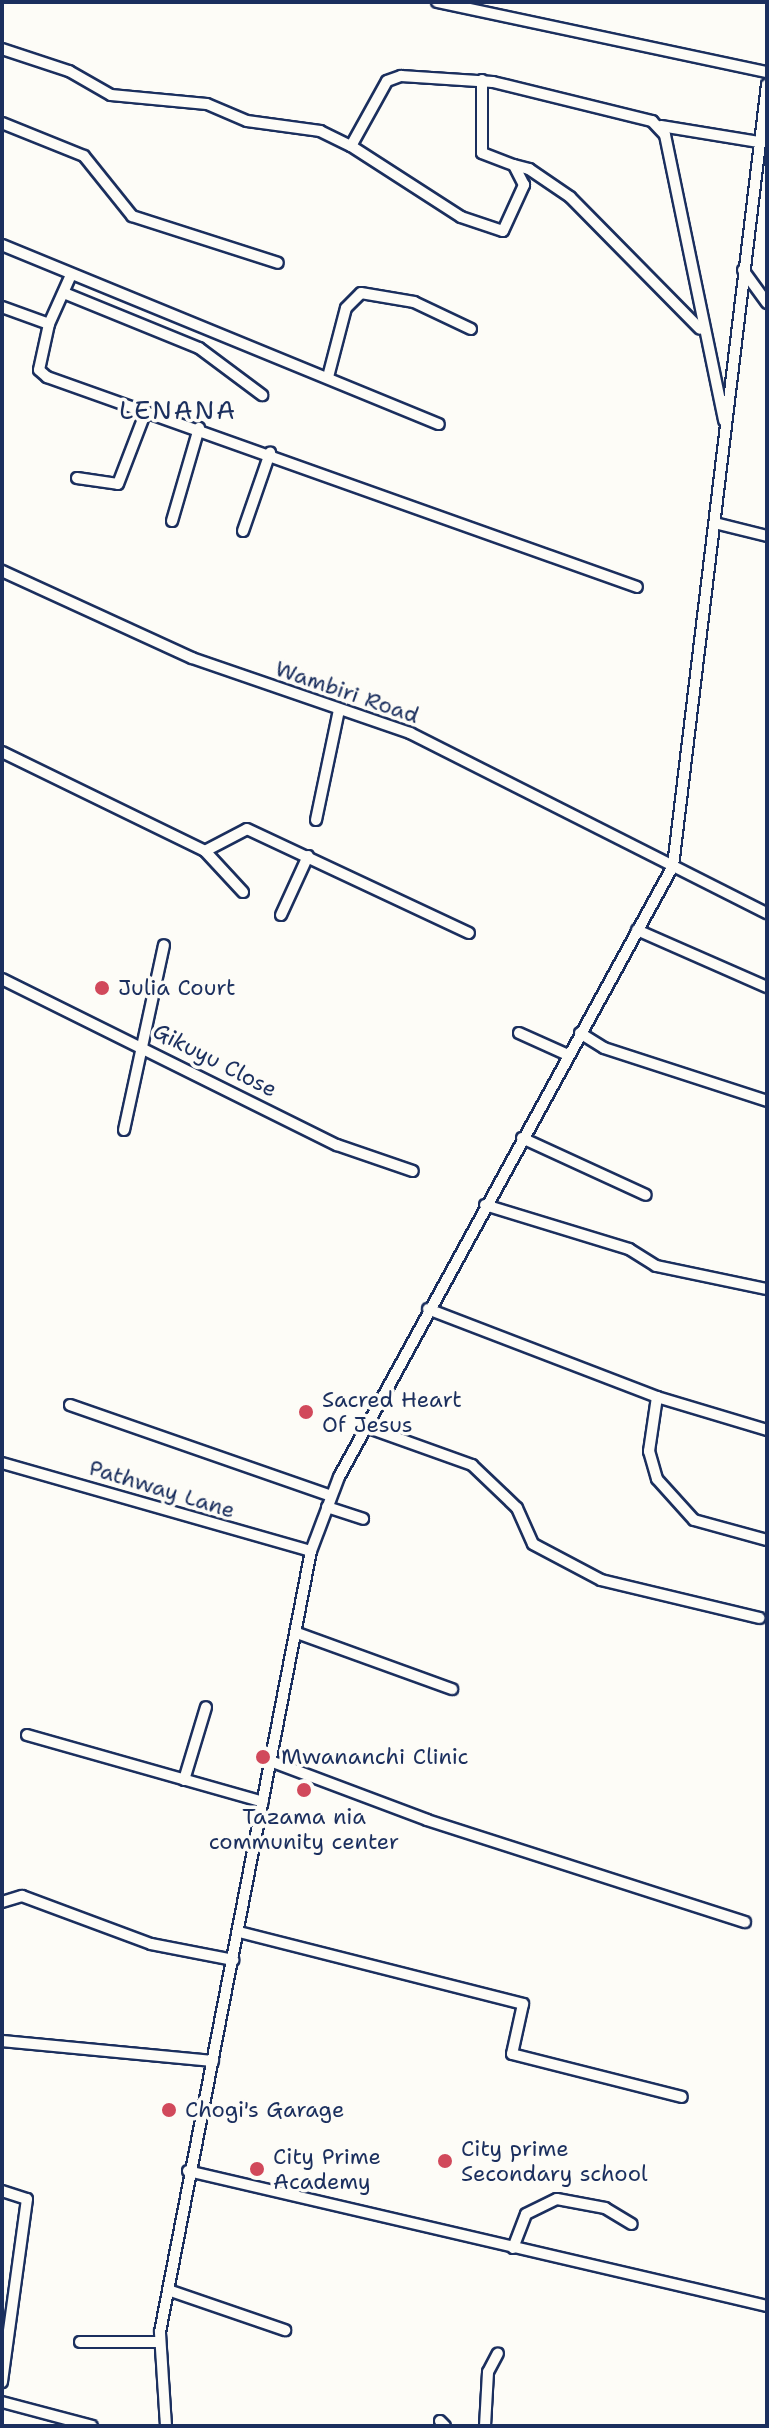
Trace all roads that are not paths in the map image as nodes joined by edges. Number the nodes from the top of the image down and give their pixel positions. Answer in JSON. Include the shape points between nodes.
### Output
{"nodes":[{"id":1,"x":437,"y":2,"type":"edge"},
{"id":2,"x":2,"y":49,"type":"edge"},
{"id":3,"x":767,"y":72,"type":"edge"},
{"id":4,"x":482,"y":80,"type":"junction"},
{"id":5,"x":767,"y":85,"type":"edge"},
{"id":6,"x":2,"y":123,"type":"edge"},
{"id":7,"x":661,"y":126,"type":"junction"},
{"id":8,"x":759,"y":142,"type":"junction"},
{"id":9,"x":351,"y":146,"type":"junction"},
{"id":10,"x":514,"y":165,"type":"junction"},
{"id":11,"x":2,"y":245,"type":"edge"},
{"id":12,"x":278,"y":263,"type":"dead end"},
{"id":13,"x":743,"y":270,"type":"junction"},
{"id":14,"x":70,"y":277,"type":"junction"},
{"id":15,"x":64,"y":293,"type":"junction"},
{"id":16,"x":767,"y":303,"type":"edge"},
{"id":17,"x":2,"y":307,"type":"edge"},
{"id":18,"x":49,"y":324,"type":"junction"},
{"id":19,"x":471,"y":329,"type":"dead end"},
{"id":20,"x":702,"y":331,"type":"junction"},
{"id":21,"x":328,"y":377,"type":"junction"},
{"id":22,"x":262,"y":395,"type":"dead end"},
{"id":23,"x":146,"y":411,"type":"junction"},
{"id":24,"x":439,"y":424,"type":"dead end"},
{"id":25,"x":199,"y":428,"type":"junction"},
{"id":26,"x":726,"y":428,"type":"junction"},
{"id":27,"x":270,"y":453,"type":"junction"},
{"id":28,"x":77,"y":478,"type":"dead end"},
{"id":29,"x":172,"y":521,"type":"dead end"},
{"id":30,"x":715,"y":523,"type":"junction"},
{"id":31,"x":243,"y":531,"type":"dead end"},
{"id":32,"x":767,"y":536,"type":"edge"},
{"id":33,"x":2,"y":571,"type":"edge"},
{"id":34,"x":637,"y":587,"type":"dead end"},
{"id":35,"x":339,"y":710,"type":"junction"},
{"id":36,"x":2,"y":752,"type":"edge"},
{"id":37,"x":316,"y":820,"type":"dead end"},
{"id":38,"x":205,"y":851,"type":"junction"},
{"id":39,"x":308,"y":856,"type":"junction"},
{"id":40,"x":673,"y":866,"type":"junction"},
{"id":41,"x":243,"y":892,"type":"dead end"},
{"id":42,"x":767,"y":913,"type":"edge"},
{"id":43,"x":281,"y":915,"type":"dead end"},
{"id":44,"x":637,"y":930,"type":"junction"},
{"id":45,"x":469,"y":933,"type":"dead end"},
{"id":46,"x":164,"y":945,"type":"dead end"},
{"id":47,"x":2,"y":979,"type":"edge"},
{"id":48,"x":767,"y":987,"type":"edge"},
{"id":49,"x":519,"y":1033,"type":"dead end"},
{"id":50,"x":580,"y":1033,"type":"junction"},
{"id":51,"x":145,"y":1047,"type":"junction"},
{"id":52,"x":568,"y":1055,"type":"junction"},
{"id":53,"x":767,"y":1101,"type":"edge"},
{"id":54,"x":124,"y":1130,"type":"dead end"},
{"id":55,"x":522,"y":1138,"type":"junction"},
{"id":56,"x":413,"y":1171,"type":"dead end"},
{"id":57,"x":646,"y":1195,"type":"dead end"},
{"id":58,"x":485,"y":1205,"type":"junction"},
{"id":59,"x":766,"y":1289,"type":"edge"},
{"id":60,"x":428,"y":1309,"type":"junction"},
{"id":61,"x":657,"y":1397,"type":"junction"},
{"id":62,"x":70,"y":1405,"type":"dead end"},
{"id":63,"x":366,"y":1427,"type":"junction"},
{"id":64,"x":767,"y":1430,"type":"edge"},
{"id":65,"x":2,"y":1463,"type":"edge"},
{"id":66,"x":329,"y":1501,"type":"junction"},
{"id":67,"x":363,"y":1519,"type":"dead end"},
{"id":68,"x":767,"y":1540,"type":"edge"},
{"id":69,"x":311,"y":1551,"type":"junction"},
{"id":70,"x":759,"y":1618,"type":"dead end"},
{"id":71,"x":297,"y":1633,"type":"junction"},
{"id":72,"x":452,"y":1689,"type":"dead end"},
{"id":73,"x":206,"y":1707,"type":"dead end"},
{"id":74,"x":27,"y":1735,"type":"dead end"},
{"id":75,"x":273,"y":1762,"type":"junction"},
{"id":76,"x":184,"y":1780,"type":"junction"},
{"id":77,"x":263,"y":1802,"type":"junction"},
{"id":78,"x":2,"y":1902,"type":"edge"},
{"id":79,"x":745,"y":1922,"type":"dead end"},
{"id":80,"x":239,"y":1932,"type":"junction"},
{"id":81,"x":233,"y":1960,"type":"junction"},
{"id":82,"x":2,"y":2041,"type":"edge"},
{"id":83,"x":213,"y":2061,"type":"junction"},
{"id":84,"x":682,"y":2097,"type":"dead end"},
{"id":85,"x":188,"y":2171,"type":"junction"},
{"id":86,"x":2,"y":2191,"type":"edge"},
{"id":87,"x":632,"y":2224,"type":"dead end"},
{"id":88,"x":513,"y":2248,"type":"junction"},
{"id":89,"x":168,"y":2290,"type":"junction"},
{"id":90,"x":767,"y":2306,"type":"edge"},
{"id":91,"x":285,"y":2330,"type":"dead end"},
{"id":92,"x":80,"y":2342,"type":"dead end"},
{"id":93,"x":159,"y":2342,"type":"junction"},
{"id":94,"x":498,"y":2353,"type":"dead end"},
{"id":95,"x":2,"y":2382,"type":"edge"},
{"id":96,"x":2,"y":2402,"type":"edge"},
{"id":97,"x":92,"y":2426,"type":"edge"},
{"id":98,"x":166,"y":2426,"type":"edge"},
{"id":99,"x":485,"y":2426,"type":"edge"}],
"edges":[{"from":1,"to":3,"type":"street"},
{"from":2,"to":9,"type":"street","via":[[69,71],[111,95],[207,104],[247,121],[320,131]]},
{"from":4,"to":7,"type":"street"},
{"from":4,"to":9,"type":"street","via":[[387,81]]},
{"from":4,"to":10,"type":"street","via":[[482,153]]},
{"from":5,"to":8,"type":"street"},
{"from":6,"to":12,"type":"street","via":[[84,156],[132,216]]},
{"from":7,"to":8,"type":"street"},
{"from":7,"to":20,"type":"street"},
{"from":8,"to":13,"type":"street"},
{"from":9,"to":10,"type":"street","via":[[461,217],[503,231],[524,185]]},
{"from":10,"to":20,"type":"street","via":[[561,188]]},
{"from":11,"to":14,"type":"street"},
{"from":13,"to":16,"type":"street"},
{"from":13,"to":26,"type":"street"},
{"from":14,"to":15,"type":"street"},
{"from":14,"to":21,"type":"street"},
{"from":15,"to":18,"type":"street"},
{"from":15,"to":22,"type":"street","via":[[199,348]]},
{"from":17,"to":18,"type":"street"},
{"from":18,"to":23,"type":"street","via":[[39,370]]},
{"from":19,"to":21,"type":"street","via":[[414,302],[361,293],[346,308]]},
{"from":20,"to":26,"type":"street"},
{"from":21,"to":24,"type":"street"},
{"from":23,"to":25,"type":"street"},
{"from":23,"to":28,"type":"street","via":[[118,484]]},
{"from":25,"to":27,"type":"street"},
{"from":25,"to":29,"type":"street"},
{"from":26,"to":30,"type":"street"},
{"from":27,"to":31,"type":"street"},
{"from":27,"to":34,"type":"street"},
{"from":30,"to":32,"type":"street"},
{"from":30,"to":40,"type":"street"},
{"from":33,"to":35,"type":"street","name":"Wambiri Road","via":[[192,658]]},
{"from":35,"to":37,"type":"street"},
{"from":35,"to":40,"type":"street","name":"Wambiri Road","via":[[410,733]]},
{"from":36,"to":38,"type":"street"},
{"from":38,"to":39,"type":"street","via":[[247,829]]},
{"from":38,"to":41,"type":"street"},
{"from":39,"to":43,"type":"street"},
{"from":39,"to":45,"type":"street"},
{"from":40,"to":42,"type":"street","name":"Wambiri Road"},
{"from":40,"to":44,"type":"street"},
{"from":44,"to":48,"type":"street"},
{"from":44,"to":50,"type":"street"},
{"from":46,"to":51,"type":"street"},
{"from":47,"to":51,"type":"street","name":"Gikuyu Close"},
{"from":49,"to":52,"type":"street"},
{"from":50,"to":52,"type":"street"},
{"from":50,"to":53,"type":"street","via":[[604,1048]]},
{"from":51,"to":54,"type":"street"},
{"from":51,"to":56,"type":"street","name":"Gikuyu Close","via":[[337,1145]]},
{"from":52,"to":55,"type":"street"},
{"from":55,"to":57,"type":"street"},
{"from":55,"to":58,"type":"street"},
{"from":58,"to":59,"type":"street","via":[[629,1249],[656,1266]]},
{"from":58,"to":60,"type":"street"},
{"from":60,"to":61,"type":"street"},
{"from":60,"to":63,"type":"street"},
{"from":61,"to":64,"type":"street"},
{"from":61,"to":68,"type":"street","via":[[649,1451],[657,1479],[694,1520]]},
{"from":62,"to":66,"type":"street"},
{"from":63,"to":66,"type":"street"},
{"from":63,"to":70,"type":"street","via":[[472,1465],[517,1508],[533,1544],[601,1580]]},
{"from":65,"to":69,"type":"street","name":"Pathway Lane"},
{"from":66,"to":67,"type":"street"},
{"from":66,"to":69,"type":"street"},
{"from":69,"to":71,"type":"street"},
{"from":71,"to":72,"type":"street"},
{"from":71,"to":75,"type":"street"},
{"from":73,"to":76,"type":"street"},
{"from":74,"to":76,"type":"street"},
{"from":75,"to":77,"type":"street"},
{"from":75,"to":79,"type":"street","via":[[427,1820]]},
{"from":76,"to":77,"type":"street"},
{"from":77,"to":80,"type":"street"},
{"from":78,"to":81,"type":"street","via":[[22,1896],[151,1944]]},
{"from":80,"to":81,"type":"street"},
{"from":80,"to":84,"type":"street","via":[[523,2004],[512,2054]]},
{"from":81,"to":83,"type":"street"},
{"from":82,"to":83,"type":"street"},
{"from":83,"to":85,"type":"street"},
{"from":85,"to":88,"type":"street"},
{"from":85,"to":89,"type":"street"},
{"from":86,"to":95,"type":"street","via":[[27,2199]]},
{"from":87,"to":88,"type":"street","via":[[605,2208],[557,2199],[526,2214]]},
{"from":88,"to":90,"type":"street"},
{"from":89,"to":91,"type":"street"},
{"from":89,"to":93,"type":"street"},
{"from":92,"to":93,"type":"street"},
{"from":93,"to":98,"type":"street"},
{"from":94,"to":99,"type":"street","via":[[488,2372]]},
{"from":96,"to":97,"type":"street"}]}
